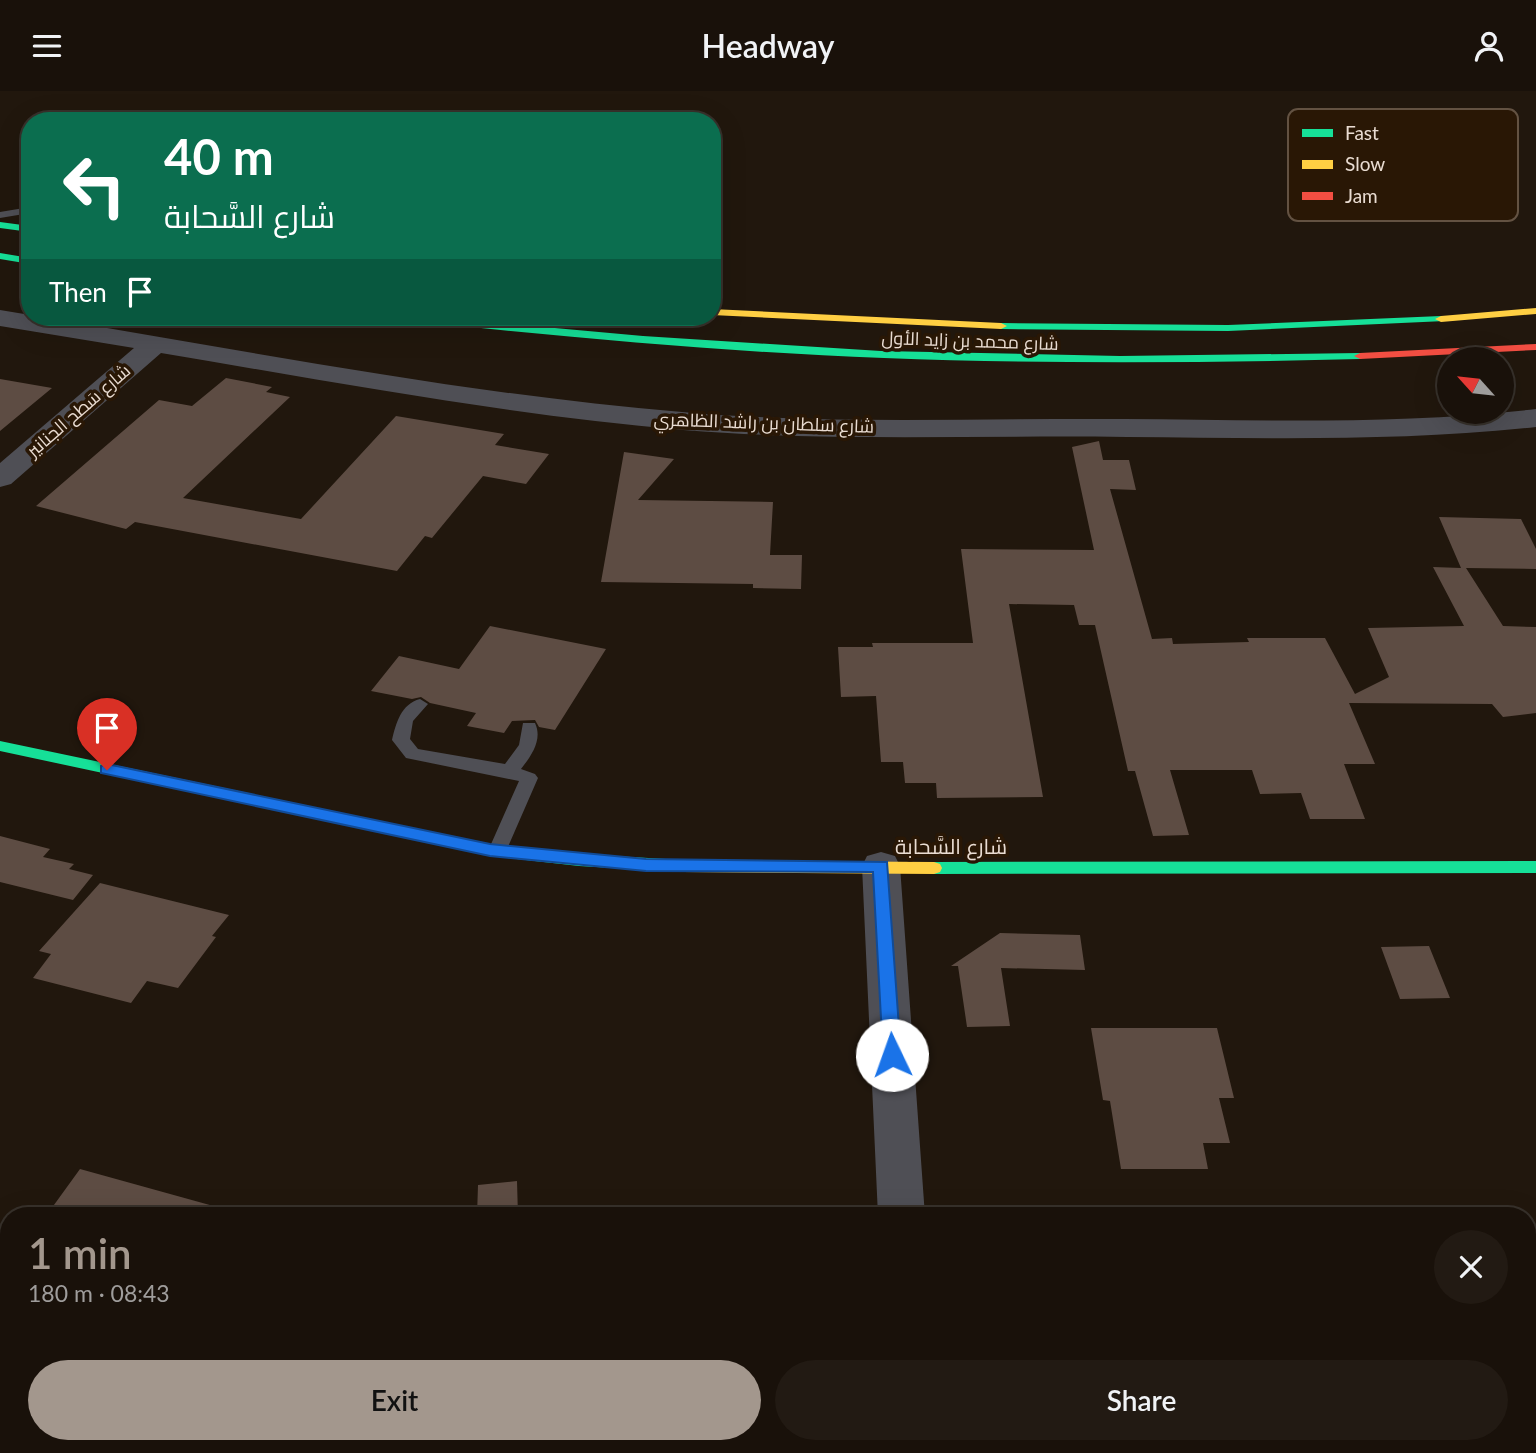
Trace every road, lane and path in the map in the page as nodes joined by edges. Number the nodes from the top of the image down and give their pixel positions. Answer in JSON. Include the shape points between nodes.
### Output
{"nodes":[{"id":1,"x":21,"y":212,"type":"edge"},
{"id":2,"x":0,"y":215,"type":"edge"},
{"id":3,"x":0,"y":225,"type":"edge"},
{"id":4,"x":21,"y":228,"type":"edge"},
{"id":5,"x":0,"y":256,"type":"edge"},
{"id":6,"x":21,"y":260,"type":"edge"},
{"id":7,"x":1536,"y":311,"type":"edge"},
{"id":8,"x":721,"y":312,"type":"edge"},
{"id":9,"x":0,"y":318,"type":"edge"},
{"id":10,"x":21,"y":321,"type":"edge"},
{"id":11,"x":52,"y":326,"type":"edge"},
{"id":12,"x":489,"y":326,"type":"edge"},
{"id":13,"x":157,"y":342,"type":"junction"},
{"id":14,"x":1536,"y":347,"type":"edge"},
{"id":15,"x":1536,"y":418,"type":"edge"},
{"id":16,"x":0,"y":478,"type":"edge"},
{"id":17,"x":421,"y":704,"type":"dead end"},
{"id":18,"x":530,"y":727,"type":"dead end"},
{"id":19,"x":0,"y":747,"type":"edge"},
{"id":20,"x":509,"y":771,"type":"junction"},
{"id":21,"x":497,"y":851,"type":"junction"},
{"id":22,"x":881,"y":866,"type":"junction"},
{"id":23,"x":1536,"y":867,"type":"edge"},
{"id":24,"x":901,"y":1207,"type":"edge"}],
"edges":[{"from":1,"to":2,"type":"lane"},
{"from":3,"to":4,"type":"main road"},
{"from":5,"to":6,"type":"main road"},
{"from":7,"to":8,"type":"main road","name":"شارع محمد بن زايد الأول","via":[[1223,328],[944,324]]},
{"from":9,"to":10,"type":"street","name":"شارع سلطان بن راشد الظاهري"},
{"from":11,"to":13,"type":"street","name":"شارع سلطان بن راشد الظاهري"},
{"from":12,"to":14,"type":"main road","name":"شارع محمد بن زايد الأول","via":[[611,339],[936,360],[1236,362]]},
{"from":13,"to":15,"type":"street","name":"شارع سلطان بن راشد الظاهري","via":[[381,381],[608,413],[758,425],[1353,429]]},
{"from":13,"to":16,"type":"street","name":"شارع سَطح الجنانير"},
{"from":17,"to":20,"type":"lane","via":[[402,726],[401,740],[412,754]]},
{"from":18,"to":20,"type":"lane","via":[[527,748]]},
{"from":19,"to":21,"type":"main road","name":"شارع السَّحابة"},
{"from":20,"to":21,"type":"lane","via":[[528,778]]},
{"from":21,"to":22,"type":"main road","name":"شارع السَّحابة","via":[[646,865]]},
{"from":22,"to":23,"type":"main road","name":"شارع السَّحابة"},
{"from":22,"to":24,"type":"street"}]}
